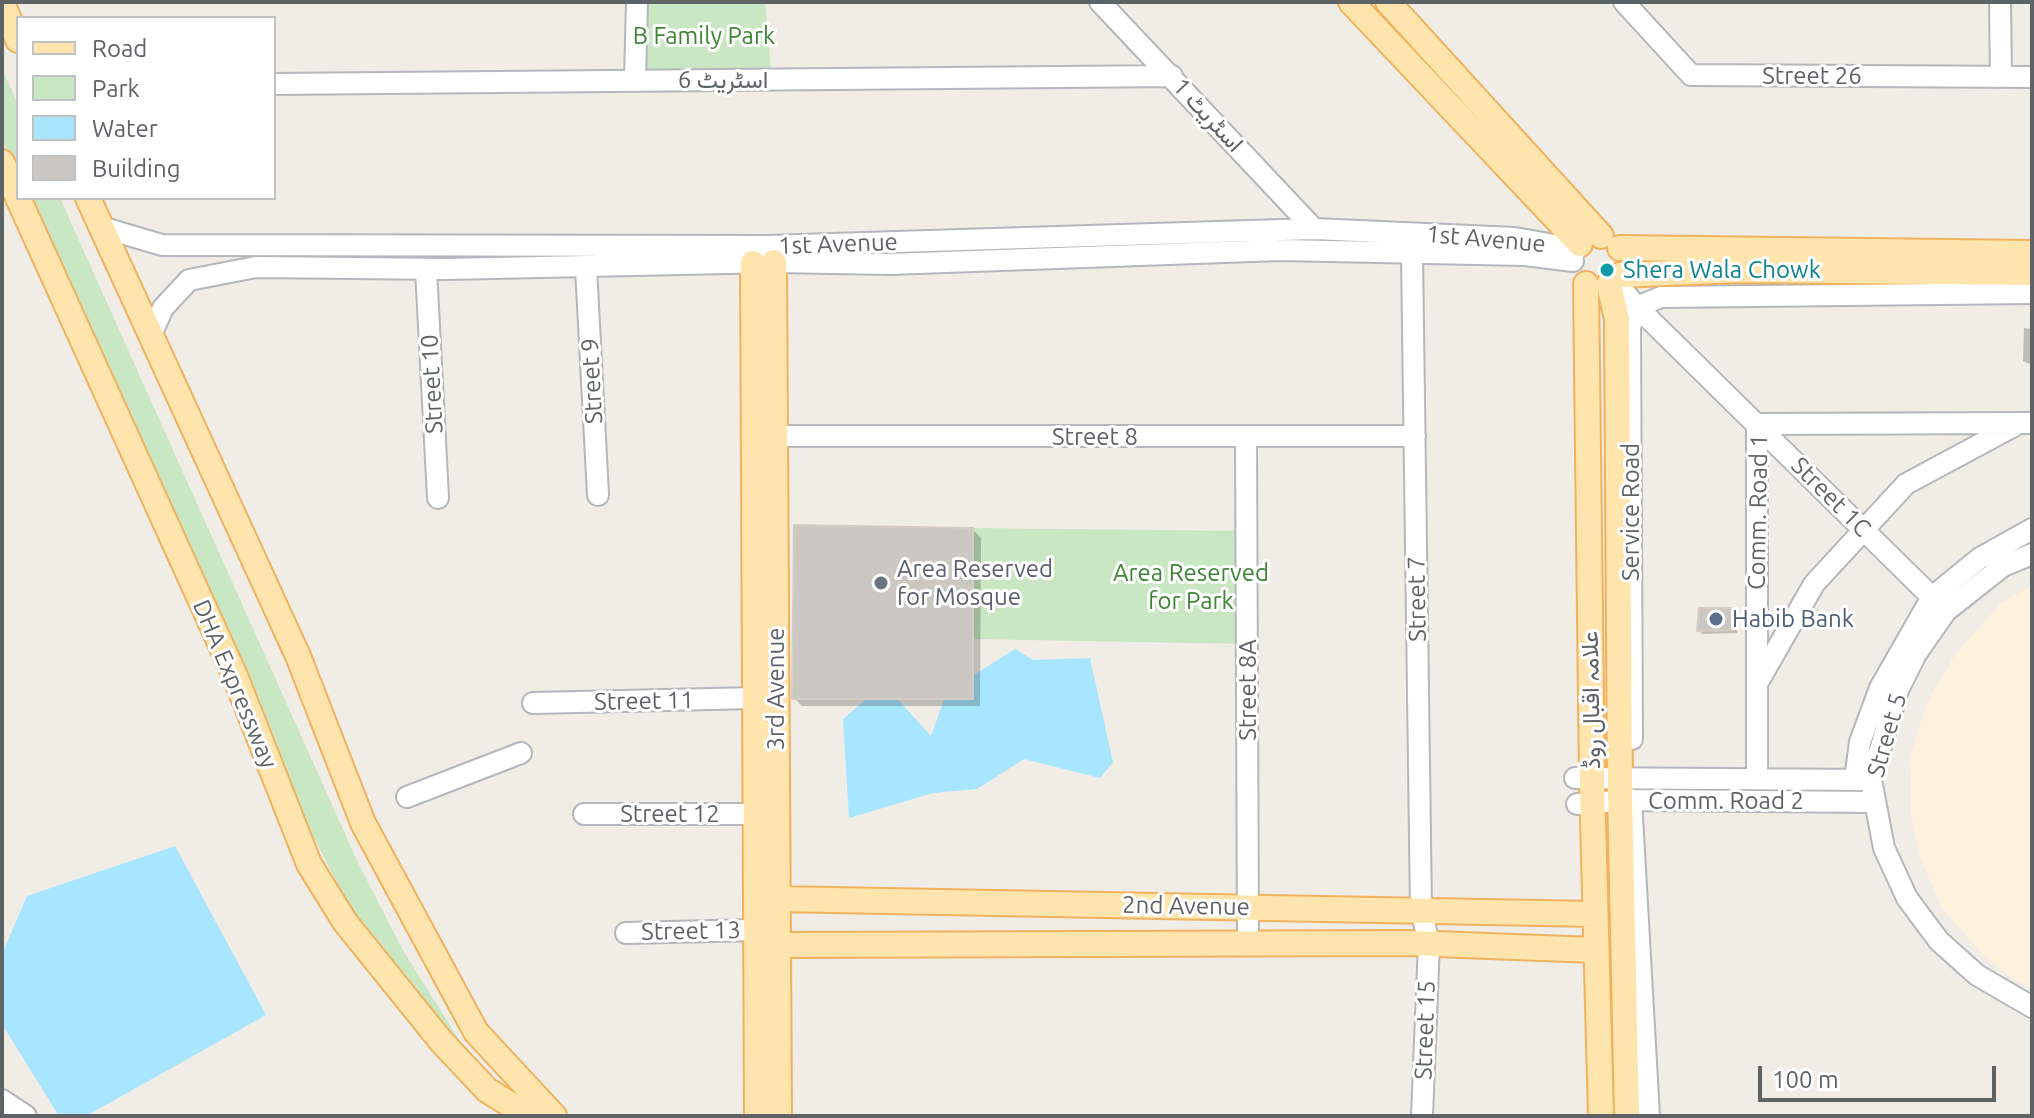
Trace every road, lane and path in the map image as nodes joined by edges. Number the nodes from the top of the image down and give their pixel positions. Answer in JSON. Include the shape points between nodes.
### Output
{"nodes":[{"id":1,"x":637,"y":2,"type":"edge"},
{"id":2,"x":1100,"y":2,"type":"edge"},
{"id":3,"x":1351,"y":2,"type":"edge"},
{"id":4,"x":1388,"y":2,"type":"edge"},
{"id":5,"x":1624,"y":2,"type":"edge"},
{"id":6,"x":2000,"y":2,"type":"edge"},
{"id":7,"x":2,"y":3,"type":"edge"},
{"id":8,"x":16,"y":35,"type":"edge"},
{"id":9,"x":1172,"y":76,"type":"junction"},
{"id":10,"x":2001,"y":76,"type":"junction"},
{"id":11,"x":2032,"y":77,"type":"edge"},
{"id":12,"x":635,"y":80,"type":"junction"},
{"id":13,"x":276,"y":84,"type":"edge"},
{"id":14,"x":2,"y":162,"type":"edge"},
{"id":15,"x":16,"y":194,"type":"edge"},
{"id":16,"x":19,"y":200,"type":"edge"},
{"id":17,"x":89,"y":200,"type":"edge"},
{"id":18,"x":101,"y":227,"type":"junction"},
{"id":19,"x":1314,"y":229,"type":"junction"},
{"id":20,"x":1590,"y":247,"type":"junction"},
{"id":21,"x":2032,"y":253,"type":"edge"},
{"id":22,"x":1412,"y":254,"type":"junction"},
{"id":23,"x":764,"y":263,"type":"junction"},
{"id":24,"x":586,"y":268,"type":"junction"},
{"id":25,"x":426,"y":269,"type":"junction"},
{"id":26,"x":2032,"y":273,"type":"edge"},
{"id":27,"x":1608,"y":281,"type":"junction"},
{"id":28,"x":2032,"y":293,"type":"edge"},
{"id":29,"x":1637,"y":307,"type":"junction"},
{"id":30,"x":151,"y":335,"type":"junction"},
{"id":31,"x":2025,"y":423,"type":"edge"},
{"id":32,"x":1757,"y":424,"type":"junction"},
{"id":33,"x":775,"y":436,"type":"junction"},
{"id":34,"x":1415,"y":436,"type":"junction"},
{"id":35,"x":1246,"y":437,"type":"junction"},
{"id":36,"x":598,"y":495,"type":"dead end"},
{"id":37,"x":438,"y":498,"type":"dead end"},
{"id":38,"x":1862,"y":528,"type":"junction"},
{"id":39,"x":2032,"y":529,"type":"edge"},
{"id":40,"x":2032,"y":554,"type":"edge"},
{"id":41,"x":1939,"y":604,"type":"junction"},
{"id":42,"x":1758,"y":682,"type":"junction"},
{"id":43,"x":755,"y":698,"type":"junction"},
{"id":44,"x":533,"y":703,"type":"dead end"},
{"id":45,"x":521,"y":753,"type":"dead end"},
{"id":46,"x":1757,"y":777,"type":"junction"},
{"id":47,"x":1863,"y":780,"type":"junction"},
{"id":48,"x":1626,"y":789,"type":"junction"},
{"id":49,"x":1584,"y":791,"type":"junction"},
{"id":50,"x":407,"y":797,"type":"dead end"},
{"id":51,"x":1875,"y":802,"type":"junction"},
{"id":52,"x":584,"y":814,"type":"dead end"},
{"id":53,"x":756,"y":814,"type":"junction"},
{"id":54,"x":777,"y":899,"type":"junction"},
{"id":55,"x":1250,"y":907,"type":"junction"},
{"id":56,"x":1421,"y":910,"type":"junction"},
{"id":57,"x":1595,"y":914,"type":"junction"},
{"id":58,"x":756,"y":930,"type":"junction"},
{"id":59,"x":626,"y":933,"type":"dead end"},
{"id":60,"x":1248,"y":943,"type":"junction"},
{"id":61,"x":1429,"y":943,"type":"junction"},
{"id":62,"x":778,"y":945,"type":"junction"},
{"id":63,"x":1595,"y":950,"type":"junction"},
{"id":64,"x":2032,"y":1007,"type":"edge"},
{"id":65,"x":2,"y":1100,"type":"edge"},
{"id":66,"x":26,"y":1116,"type":"edge"},
{"id":67,"x":529,"y":1116,"type":"edge"},
{"id":68,"x":554,"y":1116,"type":"edge"},
{"id":69,"x":757,"y":1116,"type":"edge"},
{"id":70,"x":779,"y":1116,"type":"edge"},
{"id":71,"x":1422,"y":1116,"type":"edge"},
{"id":72,"x":1601,"y":1116,"type":"edge"},
{"id":73,"x":1627,"y":1116,"type":"edge"},
{"id":74,"x":1649,"y":1116,"type":"edge"}],
"edges":[{"from":1,"to":12,"type":"street"},
{"from":2,"to":9,"type":"street","name":"اسٹریٹ 1"},
{"from":3,"to":20,"type":"main road"},
{"from":4,"to":20,"type":"main road"},
{"from":5,"to":10,"type":"street","name":"Street 26","via":[[1691,75]]},
{"from":6,"to":10,"type":"street"},
{"from":7,"to":8,"type":"main road"},
{"from":9,"to":12,"type":"street","name":"اسٹریٹ 6"},
{"from":9,"to":19,"type":"street","name":"اسٹریٹ 1"},
{"from":10,"to":11,"type":"street","name":"Street 26"},
{"from":12,"to":13,"type":"street","name":"اسٹریٹ 6"},
{"from":14,"to":15,"type":"main road","name":"DHA Expressway"},
{"from":16,"to":67,"type":"main road","name":"DHA Expressway","via":[[235,676],[309,864],[345,922],[441,1041],[487,1090]]},
{"from":17,"to":18,"type":"main road"},
{"from":18,"to":19,"type":"street","name":"1st Avenue","via":[[162,245],[768,246]]},
{"from":18,"to":30,"type":"main road"},
{"from":19,"to":20,"type":"street","name":"1st Avenue","via":[[1515,238]]},
{"from":20,"to":21,"type":"main road"},
{"from":20,"to":22,"type":"street","via":[[1525,255]]},
{"from":20,"to":27,"type":"main road","via":[[1579,278]]},
{"from":20,"to":27,"type":"main road","via":[[1624,260]]},
{"from":22,"to":23,"type":"street","via":[[1280,250],[890,264]]},
{"from":22,"to":34,"type":"street","name":"Street 7"},
{"from":23,"to":24,"type":"street"},
{"from":23,"to":33,"type":"main road","name":"3rd Avenue"},
{"from":23,"to":43,"type":"main road","name":"3rd Avenue"},
{"from":24,"to":25,"type":"street"},
{"from":24,"to":36,"type":"street","name":"Street 9"},
{"from":25,"to":30,"type":"street","via":[[256,267],[189,280],[163,308]]},
{"from":25,"to":37,"type":"street","name":"Street 10"},
{"from":26,"to":27,"type":"main road","via":[[1740,270]]},
{"from":27,"to":29,"type":"street","name":"Street 1C"},
{"from":27,"to":48,"type":"main road","via":[[1617,319]]},
{"from":27,"to":49,"type":"main road","name":"علامہ اقبال روڈ"},
{"from":28,"to":29,"type":"street","via":[[1661,297]]},
{"from":29,"to":32,"type":"street","name":"Street 1C"},
{"from":29,"to":48,"type":"street","name":"Service Road","via":[[1630,327]]},
{"from":30,"to":68,"type":"main road","via":[[298,656],[363,823],[476,1032]]},
{"from":31,"to":32,"type":"street","name":"Comm. Road 1"},
{"from":31,"to":38,"type":"street","via":[[1906,484]]},
{"from":32,"to":38,"type":"street","name":"Street 1C"},
{"from":32,"to":42,"type":"street","name":"Comm. Road 1"},
{"from":33,"to":35,"type":"street","name":"Street 8"},
{"from":33,"to":54,"type":"main road","name":"3rd Avenue"},
{"from":34,"to":35,"type":"street","name":"Street 8"},
{"from":34,"to":56,"type":"street","name":"Street 7"},
{"from":35,"to":55,"type":"street","name":"Street 8A"},
{"from":38,"to":41,"type":"street","name":"Street 1C"},
{"from":38,"to":42,"type":"street","via":[[1814,584]]},
{"from":39,"to":41,"type":"street","name":"Street 5","via":[[1980,558]]},
{"from":40,"to":41,"type":"street","name":"Street 5"},
{"from":41,"to":47,"type":"street","name":"Street 5","via":[[1880,688],[1860,742]]},
{"from":42,"to":46,"type":"street","name":"Comm. Road 1"},
{"from":43,"to":44,"type":"street","name":"Street 11"},
{"from":43,"to":53,"type":"main road","name":"3rd Avenue"},
{"from":45,"to":50,"type":"street"},
{"from":46,"to":47,"type":"street","name":"Comm. Road 2"},
{"from":46,"to":48,"type":"street","name":"Comm. Road 2"},
{"from":47,"to":51,"type":"street","name":"Street 5"},
{"from":48,"to":49,"type":"street","name":"Comm. Road 2"},
{"from":48,"to":51,"type":"street","name":"Comm. Road 2"},
{"from":48,"to":73,"type":"main road"},
{"from":48,"to":74,"type":"street","name":"Service Road"},
{"from":49,"to":57,"type":"main road","name":"علامہ اقبال روڈ"},
{"from":51,"to":64,"type":"street","name":"Street 5","via":[[1884,848],[1907,898],[1939,941],[1977,975]]},
{"from":52,"to":53,"type":"street","name":"Street 12"},
{"from":53,"to":58,"type":"main road","name":"3rd Avenue"},
{"from":54,"to":55,"type":"main road","name":"2nd Avenue"},
{"from":54,"to":62,"type":"main road","name":"3rd Avenue"},
{"from":55,"to":56,"type":"main road","name":"2nd Avenue"},
{"from":55,"to":60,"type":"street","name":"Street 8A"},
{"from":56,"to":57,"type":"main road","name":"2nd Avenue"},
{"from":56,"to":61,"type":"street","name":"Street 7"},
{"from":57,"to":63,"type":"main road","name":"علامہ اقبال روڈ"},
{"from":58,"to":59,"type":"street","name":"Street 13"},
{"from":58,"to":69,"type":"main road","name":"3rd Avenue"},
{"from":60,"to":61,"type":"main road","name":"2nd Avenue"},
{"from":60,"to":62,"type":"main road","name":"2nd Avenue"},
{"from":61,"to":63,"type":"main road","name":"2nd Avenue"},
{"from":61,"to":71,"type":"street","name":"Street 15"},
{"from":62,"to":70,"type":"main road","name":"3rd Avenue"},
{"from":63,"to":72,"type":"main road","name":"علامہ اقبال روڈ"},
{"from":65,"to":66,"type":"street"}]}
